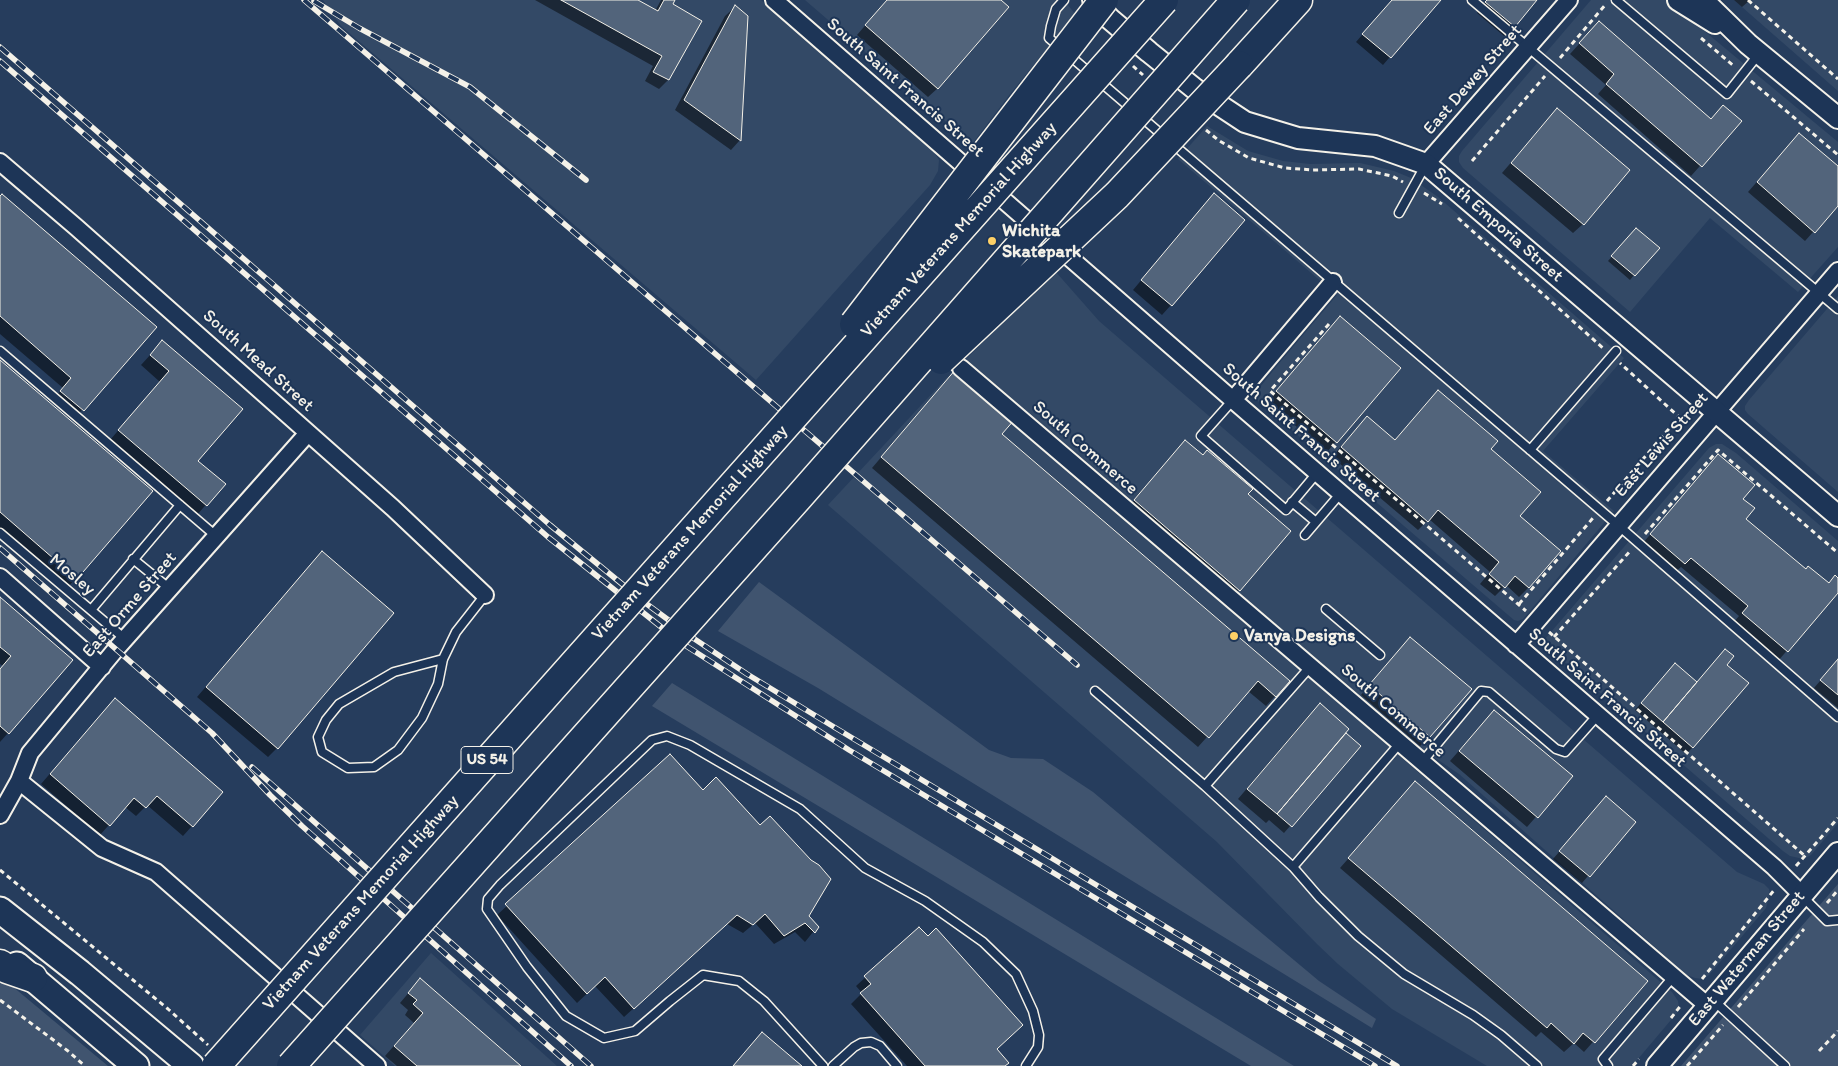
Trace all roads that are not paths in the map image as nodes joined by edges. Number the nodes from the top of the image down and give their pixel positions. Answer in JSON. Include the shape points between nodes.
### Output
{"nodes":[{"id":1,"x":774,"y":0,"type":"edge"},
{"id":2,"x":1064,"y":0,"type":"edge"},
{"id":3,"x":1093,"y":0,"type":"edge"},
{"id":4,"x":1104,"y":0,"type":"edge"},
{"id":5,"x":1164,"y":0,"type":"edge"},
{"id":6,"x":1236,"y":0,"type":"edge"},
{"id":7,"x":1298,"y":0,"type":"edge"},
{"id":8,"x":1472,"y":0,"type":"edge"},
{"id":9,"x":1569,"y":0,"type":"edge"},
{"id":10,"x":1616,"y":0,"type":"edge"},
{"id":11,"x":1678,"y":0,"type":"edge"},
{"id":12,"x":1703,"y":0,"type":"edge"},
{"id":13,"x":1528,"y":47,"type":"junction"},
{"id":14,"x":1754,"y":49,"type":"junction"},
{"id":15,"x":1838,"y":118,"type":"edge"},
{"id":16,"x":0,"y":162,"type":"edge"},
{"id":17,"x":1426,"y":164,"type":"junction"},
{"id":18,"x":1399,"y":213,"type":"dead end"},
{"id":19,"x":1838,"y":270,"type":"edge"},
{"id":20,"x":1333,"y":282,"type":"junction"},
{"id":21,"x":1819,"y":292,"type":"junction"},
{"id":22,"x":1838,"y":309,"type":"edge"},
{"id":23,"x":0,"y":351,"type":"edge"},
{"id":24,"x":1614,"y":354,"type":"road end"},
{"id":25,"x":961,"y":368,"type":"dead end"},
{"id":26,"x":1233,"y":400,"type":"junction"},
{"id":27,"x":1717,"y":412,"type":"junction"},
{"id":28,"x":308,"y":433,"type":"junction"},
{"id":29,"x":1530,"y":450,"type":"junction"},
{"id":30,"x":759,"y":455,"type":"junction"},
{"id":31,"x":1317,"y":473,"type":"junction"},
{"id":32,"x":1340,"y":494,"type":"junction"},
{"id":33,"x":798,"y":498,"type":"junction"},
{"id":34,"x":1292,"y":502,"type":"junction"},
{"id":35,"x":180,"y":505,"type":"junction"},
{"id":36,"x":1838,"y":516,"type":"edge"},
{"id":37,"x":1316,"y":522,"type":"junction"},
{"id":38,"x":1619,"y":526,"type":"junction"},
{"id":39,"x":0,"y":533,"type":"edge"},
{"id":40,"x":1305,"y":535,"type":"dead end"},
{"id":41,"x":216,"y":536,"type":"junction"},
{"id":42,"x":134,"y":559,"type":"junction"},
{"id":43,"x":0,"y":577,"type":"edge"},
{"id":44,"x":170,"y":589,"type":"junction"},
{"id":45,"x":485,"y":595,"type":"joint"},
{"id":46,"x":1326,"y":609,"type":"dead end"},
{"id":47,"x":91,"y":610,"type":"junction"},
{"id":48,"x":125,"y":639,"type":"junction"},
{"id":49,"x":1516,"y":646,"type":"junction"},
{"id":50,"x":1380,"y":655,"type":"dead end"},
{"id":51,"x":442,"y":659,"type":"junction"},
{"id":52,"x":102,"y":667,"type":"junction"},
{"id":53,"x":1310,"y":667,"type":"junction"},
{"id":54,"x":1095,"y":691,"type":"dead end"},
{"id":55,"x":1597,"y":716,"type":"junction"},
{"id":56,"x":1838,"y":717,"type":"edge"},
{"id":57,"x":1400,"y":743,"type":"junction"},
{"id":58,"x":1422,"y":762,"type":"junction"},
{"id":59,"x":19,"y":781,"type":"junction"},
{"id":60,"x":1205,"y":786,"type":"junction"},
{"id":61,"x":0,"y":815,"type":"edge"},
{"id":62,"x":1838,"y":853,"type":"edge"},
{"id":63,"x":1293,"y":867,"type":"junction"},
{"id":64,"x":1802,"y":896,"type":"junction"},
{"id":65,"x":0,"y":910,"type":"edge"},
{"id":66,"x":1838,"y":920,"type":"edge"},
{"id":67,"x":0,"y":951,"type":"edge"},
{"id":68,"x":0,"y":964,"type":"edge"},
{"id":69,"x":1673,"y":977,"type":"junction"},
{"id":70,"x":33,"y":978,"type":"junction"},
{"id":71,"x":1710,"y":1003,"type":"junction"},
{"id":72,"x":213,"y":1057,"type":"edge"},
{"id":73,"x":1648,"y":1062,"type":"edge"},
{"id":74,"x":136,"y":1066,"type":"edge"},
{"id":75,"x":191,"y":1066,"type":"edge"},
{"id":76,"x":291,"y":1066,"type":"edge"},
{"id":77,"x":377,"y":1066,"type":"edge"},
{"id":78,"x":823,"y":1066,"type":"edge"},
{"id":79,"x":833,"y":1066,"type":"edge"},
{"id":80,"x":897,"y":1066,"type":"edge"},
{"id":81,"x":1026,"y":1066,"type":"edge"},
{"id":82,"x":1537,"y":1066,"type":"edge"},
{"id":83,"x":1608,"y":1066,"type":"edge"},
{"id":84,"x":1785,"y":1066,"type":"edge"}],
"edges":[{"from":1,"to":26,"type":"street","name":"South Saint Francis Street"},
{"from":2,"to":20,"type":"lane","via":[[1056,9],[1049,38]]},
{"from":3,"to":17,"type":"street","name":"South Emporia Street","via":[[1110,19],[1195,89],[1245,122],[1298,138],[1375,146]]},
{"from":4,"to":30,"type":"highway","bridge":true,"via":[[863,311]]},
{"from":5,"to":30,"type":"highway","name":"Vietnam Veterans Memorial Highway","number":"US 54","bridge":true},
{"from":6,"to":33,"type":"highway","bridge":true},
{"from":7,"to":33,"type":"highway","bridge":true,"via":[[1117,194]]},
{"from":8,"to":13,"type":"lane"},
{"from":9,"to":13,"type":"street","name":"East Dewey Street"},
{"from":10,"to":14,"type":"lane","via":[[1727,94]]},
{"from":11,"to":14,"type":"street"},
{"from":12,"to":14,"type":"street"},
{"from":13,"to":17,"type":"street","name":"East Dewey Street"},
{"from":13,"to":21,"type":"lane"},
{"from":14,"to":15,"type":"street"},
{"from":16,"to":28,"type":"street","name":"South Mead Street"},
{"from":17,"to":18,"type":"lane"},
{"from":17,"to":27,"type":"street","name":"South Emporia Street"},
{"from":19,"to":21,"type":"street","name":"East Lewis Street"},
{"from":20,"to":26,"type":"street"},
{"from":20,"to":29,"type":"lane"},
{"from":21,"to":22,"type":"lane"},
{"from":21,"to":27,"type":"street","name":"East Lewis Street"},
{"from":23,"to":35,"type":"lane"},
{"from":24,"to":29,"type":"lane"},
{"from":25,"to":53,"type":"street","name":"South Commerce"},
{"from":26,"to":31,"type":"street","name":"South Saint Francis Street"},
{"from":26,"to":34,"type":"lane","via":[[1201,436],[1286,510]]},
{"from":27,"to":36,"type":"street","name":"South Emporia Street"},
{"from":27,"to":38,"type":"street","name":"East Lewis Street"},
{"from":28,"to":41,"type":"street","name":"East Orme Street"},
{"from":28,"to":45,"type":"street","name":"South Mead Street"},
{"from":29,"to":38,"type":"lane"},
{"from":30,"to":72,"type":"highway","name":"Vietnam Veterans Memorial Highway","number":"US 54","bridge":true},
{"from":31,"to":32,"type":"street","name":"South Saint Francis Street"},
{"from":31,"to":34,"type":"lane"},
{"from":32,"to":37,"type":"lane"},
{"from":32,"to":49,"type":"street","name":"South Saint Francis Street"},
{"from":33,"to":76,"type":"highway","bridge":true},
{"from":34,"to":37,"type":"lane"},
{"from":35,"to":41,"type":"lane"},
{"from":35,"to":42,"type":"lane"},
{"from":37,"to":40,"type":"lane"},
{"from":38,"to":49,"type":"street","name":"East Lewis Street"},
{"from":38,"to":56,"type":"lane"},
{"from":39,"to":47,"type":"lane","name":"Mosley"},
{"from":41,"to":44,"type":"street","name":"East Orme Street"},
{"from":42,"to":44,"type":"lane"},
{"from":42,"to":47,"type":"lane"},
{"from":43,"to":52,"type":"street"},
{"from":44,"to":48,"type":"street","name":"East Orme Street"},
{"from":45,"to":51,"type":"lane","via":[[456,632]]},
{"from":46,"to":50,"type":"lane"},
{"from":47,"to":48,"type":"lane","name":"Mosley"},
{"from":48,"to":52,"type":"street","name":"East Orme Street"},
{"from":49,"to":55,"type":"street","name":"South Saint Francis Street"},
{"from":51,"to":51,"type":"lane","via":[[438,684],[422,718],[398,750],[374,767],[348,768],[322,752],[318,737],[339,704],[394,672]]},
{"from":52,"to":59,"type":"street","name":"East Orme Street","via":[[30,753]]},
{"from":53,"to":57,"type":"street","name":"South Commerce"},
{"from":53,"to":60,"type":"lane"},
{"from":54,"to":60,"type":"lane"},
{"from":55,"to":58,"type":"lane","via":[[1566,752],[1556,749],[1489,692],[1482,691]]},
{"from":55,"to":64,"type":"street","name":"South Saint Francis Street"},
{"from":57,"to":58,"type":"street","name":"South Commerce"},
{"from":57,"to":63,"type":"lane"},
{"from":58,"to":69,"type":"street","name":"South Commerce"},
{"from":59,"to":61,"type":"street","name":"East Orme Street"},
{"from":59,"to":77,"type":"street","via":[[102,848],[156,872]]},
{"from":60,"to":63,"type":"lane"},
{"from":62,"to":64,"type":"street","name":"East Waterman Street"},
{"from":63,"to":82,"type":"lane","via":[[1358,936],[1404,974],[1473,1015]]},
{"from":64,"to":66,"type":"lane","via":[[1827,921]]},
{"from":64,"to":71,"type":"street","name":"East Waterman Street"},
{"from":65,"to":75,"type":"main road"},
{"from":67,"to":70,"type":"main road"},
{"from":68,"to":70,"type":"highway"},
{"from":69,"to":71,"type":"street","name":"South Commerce"},
{"from":69,"to":83,"type":"lane","via":[[1603,1059]]},
{"from":70,"to":74,"type":"main road"},
{"from":71,"to":73,"type":"street","name":"East Waterman Street"},
{"from":71,"to":84,"type":"lane","via":[[1730,1016]]},
{"from":78,"to":81,"type":"lane","via":[[764,1001],[739,981],[703,975],[636,1031],[604,1038],[566,1016],[487,909],[488,899],[652,740],[668,736],[690,745],[800,809],[864,868],[926,901],[983,942],[1016,974],[1033,1011],[1039,1035],[1038,1047]]},
{"from":79,"to":80,"type":"lane","via":[[854,1047],[871,1042],[880,1046]]}]}
